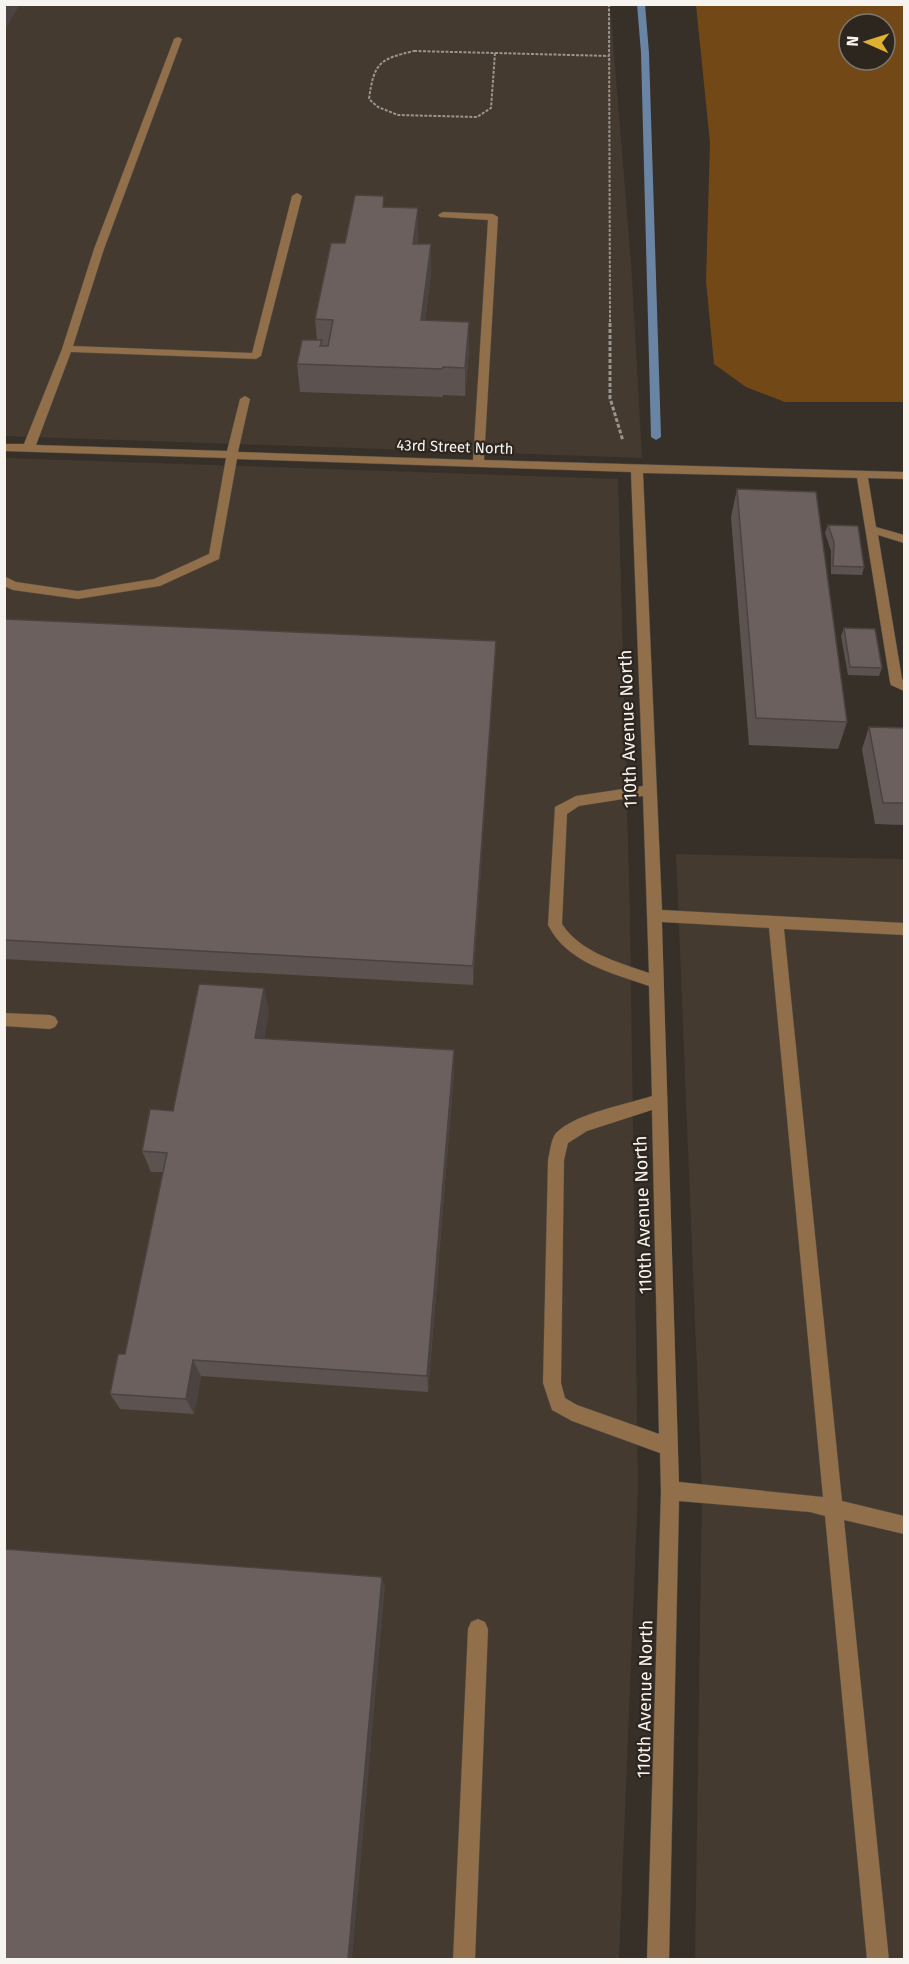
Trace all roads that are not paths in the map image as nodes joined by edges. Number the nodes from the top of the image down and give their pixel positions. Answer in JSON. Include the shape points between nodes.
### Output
{"nodes":[{"id":1,"x":178,"y":39,"type":"dead end"},
{"id":2,"x":297,"y":196,"type":"dead end"},
{"id":3,"x":443,"y":215,"type":"dead end"},
{"id":4,"x":67,"y":349,"type":"junction"},
{"id":5,"x":245,"y":399,"type":"dead end"},
{"id":6,"x":4,"y":447,"type":"edge"},
{"id":7,"x":28,"y":447,"type":"junction"},
{"id":8,"x":232,"y":454,"type":"junction"},
{"id":9,"x":478,"y":463,"type":"junction"},
{"id":10,"x":637,"y":469,"type":"junction"},
{"id":11,"x":862,"y":474,"type":"junction"},
{"id":12,"x":904,"y":475,"type":"edge"},
{"id":13,"x":871,"y":529,"type":"junction"},
{"id":14,"x":904,"y":539,"type":"edge"},
{"id":15,"x":4,"y":580,"type":"edge"},
{"id":16,"x":904,"y":686,"type":"edge"},
{"id":17,"x":650,"y":790,"type":"junction"},
{"id":18,"x":655,"y":916,"type":"junction"},
{"id":19,"x":776,"y":922,"type":"junction"},
{"id":20,"x":904,"y":929,"type":"edge"},
{"id":21,"x":656,"y":982,"type":"junction"},
{"id":22,"x":4,"y":1019,"type":"edge"},
{"id":23,"x":50,"y":1022,"type":"dead end"},
{"id":24,"x":659,"y":1101,"type":"junction"},
{"id":25,"x":669,"y":1447,"type":"junction"},
{"id":26,"x":670,"y":1491,"type":"junction"},
{"id":27,"x":832,"y":1509,"type":"junction"},
{"id":28,"x":904,"y":1525,"type":"edge"},
{"id":29,"x":478,"y":1629,"type":"dead end"},
{"id":30,"x":464,"y":1959,"type":"edge"},
{"id":31,"x":658,"y":1959,"type":"edge"},
{"id":32,"x":878,"y":1959,"type":"edge"}],
"edges":[{"from":1,"to":4,"type":"street","via":[[99,249]]},
{"from":2,"to":4,"type":"street","via":[[256,356]]},
{"from":3,"to":9,"type":"street","via":[[493,217]]},
{"from":4,"to":7,"type":"street"},
{"from":5,"to":8,"type":"street"},
{"from":6,"to":7,"type":"street","name":"43rd Street North"},
{"from":7,"to":8,"type":"street","name":"43rd Street North"},
{"from":8,"to":9,"type":"street","name":"43rd Street North"},
{"from":8,"to":15,"type":"street","via":[[214,556],[156,583],[78,595],[13,586]]},
{"from":9,"to":10,"type":"street","name":"43rd Street North"},
{"from":10,"to":11,"type":"street","name":"43rd Street North"},
{"from":10,"to":17,"type":"street","name":"110th Avenue North"},
{"from":11,"to":12,"type":"street","name":"43rd Street North"},
{"from":11,"to":13,"type":"street"},
{"from":13,"to":14,"type":"street"},
{"from":13,"to":16,"type":"street","via":[[896,682]]},
{"from":17,"to":18,"type":"street","name":"110th Avenue North"},
{"from":17,"to":21,"type":"street","via":[[576,801],[560,811],[555,925],[579,952]]},
{"from":18,"to":19,"type":"street"},
{"from":18,"to":21,"type":"street","name":"110th Avenue North"},
{"from":19,"to":20,"type":"street"},
{"from":19,"to":27,"type":"street"},
{"from":21,"to":24,"type":"street","name":"110th Avenue North"},
{"from":22,"to":23,"type":"street"},
{"from":24,"to":25,"type":"street","name":"110th Avenue North"},
{"from":24,"to":25,"type":"street","via":[[582,1125],[561,1140],[555,1160],[552,1383],[558,1404],[572,1413]]},
{"from":25,"to":26,"type":"street","name":"110th Avenue North"},
{"from":26,"to":27,"type":"street","via":[[810,1503]]},
{"from":26,"to":31,"type":"street","name":"110th Avenue North"},
{"from":27,"to":28,"type":"street"},
{"from":27,"to":32,"type":"street"},
{"from":29,"to":30,"type":"street"}]}
